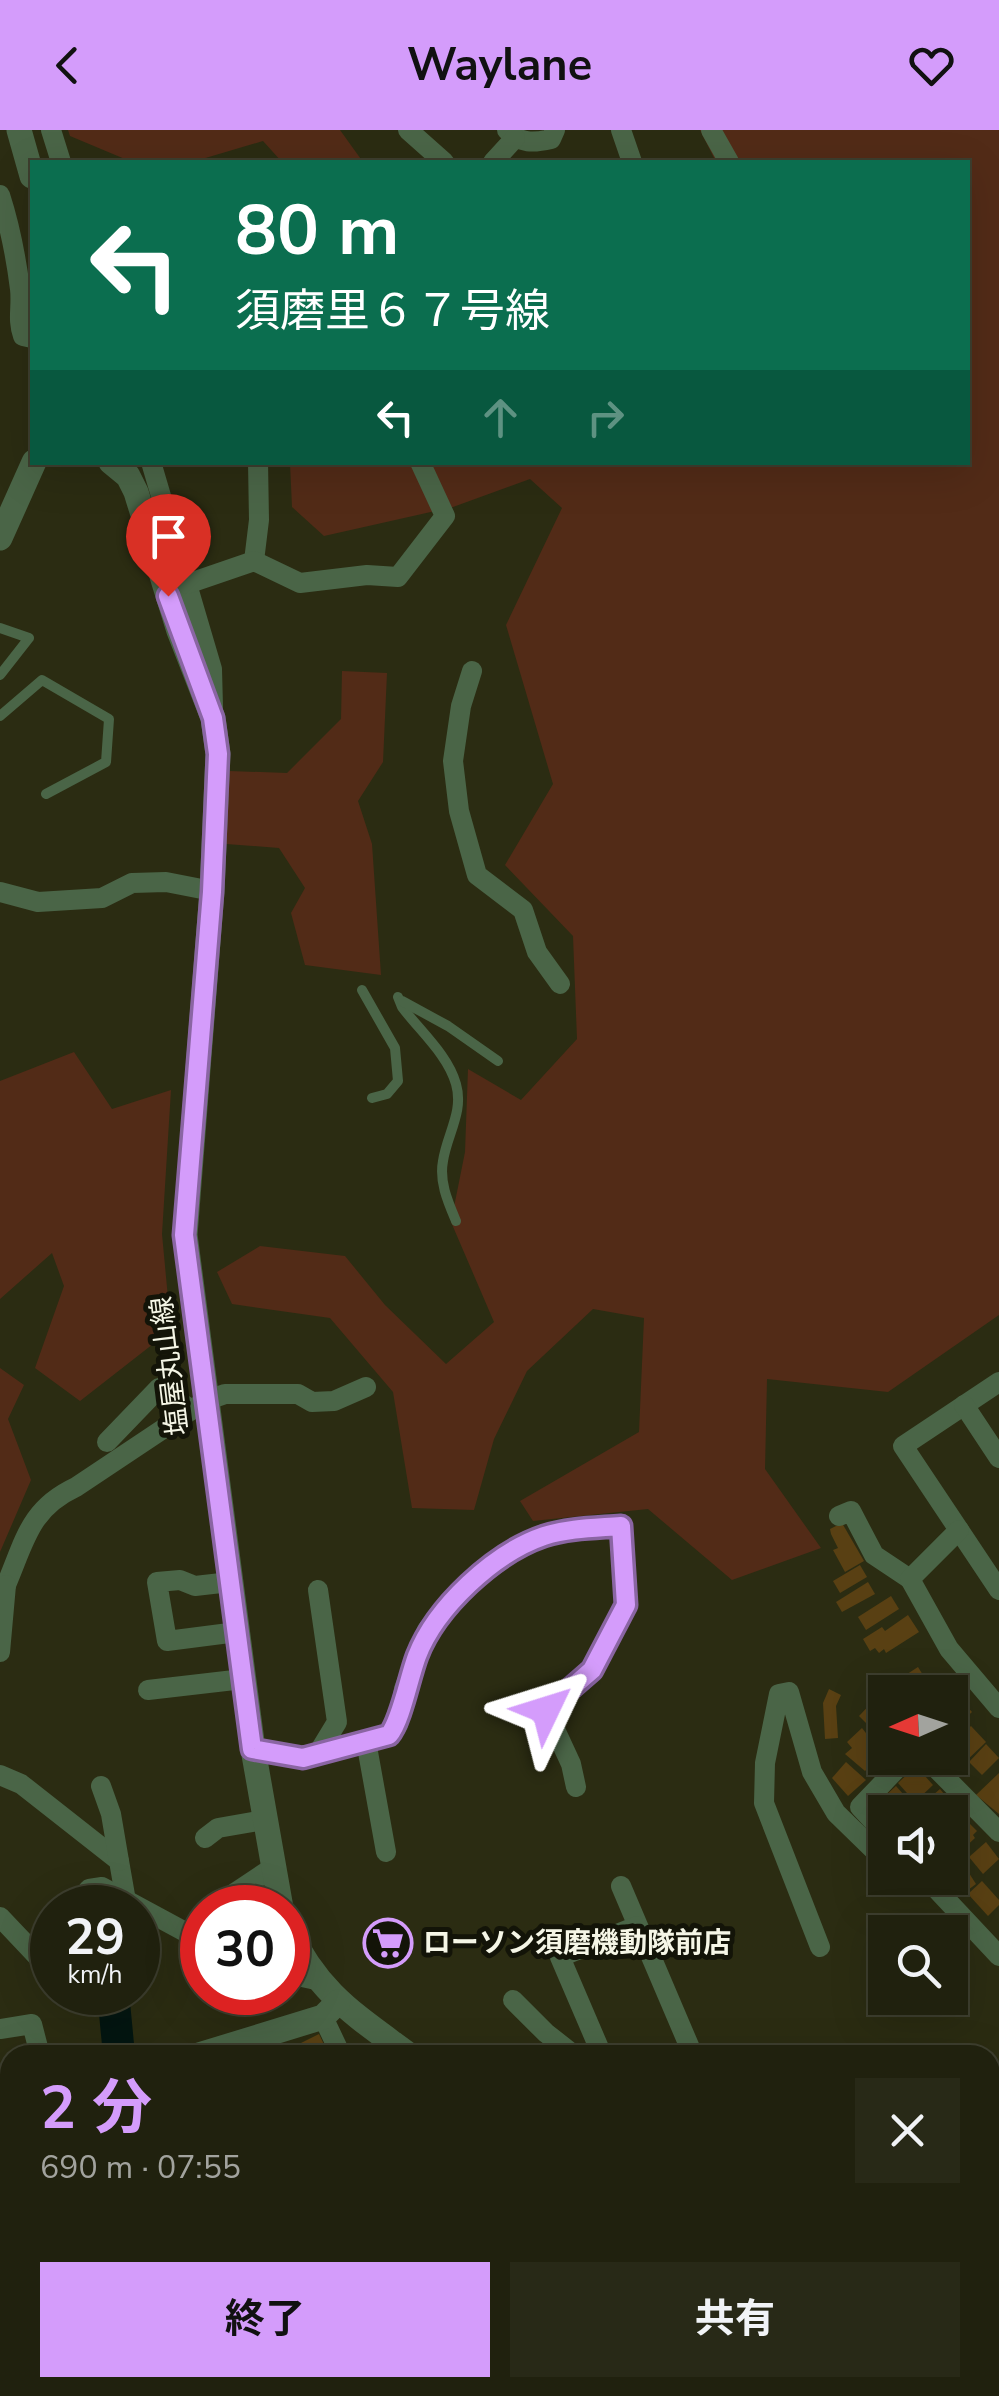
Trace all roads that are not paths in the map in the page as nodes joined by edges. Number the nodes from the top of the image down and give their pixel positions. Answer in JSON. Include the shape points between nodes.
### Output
{"nodes":[{"id":1,"x":19,"y":130,"type":"edge"},
{"id":2,"x":52,"y":130,"type":"edge"},
{"id":3,"x":408,"y":130,"type":"edge"},
{"id":4,"x":555,"y":130,"type":"edge"},
{"id":5,"x":621,"y":130,"type":"edge"},
{"id":6,"x":710,"y":130,"type":"edge"},
{"id":7,"x":511,"y":134,"type":"edge"},
{"id":8,"x":60,"y":160,"type":"edge"},
{"id":9,"x":442,"y":160,"type":"edge"},
{"id":10,"x":494,"y":160,"type":"edge"},
{"id":11,"x":631,"y":160,"type":"edge"},
{"id":12,"x":728,"y":160,"type":"edge"},
{"id":13,"x":30,"y":169,"type":"edge"},
{"id":14,"x":0,"y":195,"type":"edge"},
{"id":15,"x":30,"y":338,"type":"edge"},
{"id":16,"x":33,"y":465,"type":"edge"},
{"id":17,"x":115,"y":465,"type":"edge"},
{"id":18,"x":152,"y":465,"type":"edge"},
{"id":19,"x":258,"y":465,"type":"edge"},
{"id":20,"x":421,"y":465,"type":"edge"},
{"id":21,"x":0,"y":538,"type":"edge"},
{"id":22,"x":254,"y":561,"type":"junction"},
{"id":23,"x":187,"y":584,"type":"junction"},
{"id":24,"x":0,"y":628,"type":"edge"},
{"id":25,"x":472,"y":671,"type":"dead end"},
{"id":26,"x":0,"y":675,"type":"edge"},
{"id":27,"x":0,"y":716,"type":"edge"},
{"id":28,"x":213,"y":718,"type":"junction"},
{"id":29,"x":46,"y":794,"type":"dead end"},
{"id":30,"x":0,"y":892,"type":"edge"},
{"id":31,"x":212,"y":892,"type":"junction"},
{"id":32,"x":560,"y":984,"type":"dead end"},
{"id":33,"x":362,"y":990,"type":"dead end"},
{"id":34,"x":498,"y":1061,"type":"dead end"},
{"id":35,"x":372,"y":1098,"type":"dead end"},
{"id":36,"x":456,"y":1222,"type":"dead end"},
{"id":37,"x":999,"y":1382,"type":"edge"},
{"id":38,"x":366,"y":1387,"type":"dead end"},
{"id":39,"x":964,"y":1405,"type":"junction"},
{"id":40,"x":198,"y":1406,"type":"junction"},
{"id":41,"x":108,"y":1442,"type":"dead end"},
{"id":42,"x":999,"y":1458,"type":"edge"},
{"id":43,"x":838,"y":1516,"type":"dead end"},
{"id":44,"x":959,"y":1530,"type":"junction"},
{"id":45,"x":910,"y":1580,"type":"junction"},
{"id":46,"x":230,"y":1582,"type":"junction"},
{"id":47,"x":3,"y":1586,"type":"edge"},
{"id":48,"x":318,"y":1590,"type":"dead end"},
{"id":49,"x":999,"y":1590,"type":"edge"},
{"id":50,"x":237,"y":1632,"type":"junction"},
{"id":51,"x":0,"y":1652,"type":"edge"},
{"id":52,"x":244,"y":1679,"type":"junction"},
{"id":53,"x":148,"y":1690,"type":"dead end"},
{"id":54,"x":998,"y":1706,"type":"edge"},
{"id":55,"x":366,"y":1741,"type":"junction"},
{"id":56,"x":252,"y":1749,"type":"junction"},
{"id":57,"x":317,"y":1754,"type":"junction"},
{"id":58,"x":0,"y":1775,"type":"edge"},
{"id":59,"x":891,"y":1775,"type":"edge"},
{"id":60,"x":943,"y":1775,"type":"edge"},
{"id":61,"x":101,"y":1786,"type":"dead end"},
{"id":62,"x":576,"y":1787,"type":"dead end"},
{"id":63,"x":872,"y":1795,"type":"edge"},
{"id":64,"x":264,"y":1820,"type":"junction"},
{"id":65,"x":999,"y":1831,"type":"edge"},
{"id":66,"x":206,"y":1838,"type":"dead end"},
{"id":67,"x":868,"y":1844,"type":"edge"},
{"id":68,"x":386,"y":1852,"type":"dead end"},
{"id":69,"x":119,"y":1860,"type":"junction"},
{"id":70,"x":272,"y":1868,"type":"junction"},
{"id":71,"x":123,"y":1885,"type":"edge"},
{"id":72,"x":246,"y":1885,"type":"edge"},
{"id":73,"x":276,"y":1885,"type":"edge"},
{"id":74,"x":621,"y":1886,"type":"dead end"},
{"id":75,"x":942,"y":1895,"type":"edge"},
{"id":76,"x":0,"y":1917,"type":"edge"},
{"id":77,"x":160,"y":1919,"type":"edge"},
{"id":78,"x":637,"y":1926,"type":"junction"},
{"id":79,"x":178,"y":1929,"type":"edge"},
{"id":80,"x":820,"y":1947,"type":"dead end"},
{"id":81,"x":30,"y":1949,"type":"edge"},
{"id":82,"x":999,"y":1956,"type":"edge"},
{"id":83,"x":310,"y":1969,"type":"edge"},
{"id":84,"x":310,"y":1979,"type":"edge"},
{"id":85,"x":316,"y":1980,"type":"junction"},
{"id":86,"x":513,"y":2000,"type":"dead end"},
{"id":87,"x":330,"y":2010,"type":"junction"},
{"id":88,"x":0,"y":2029,"type":"edge"},
{"id":89,"x":37,"y":2045,"type":"edge"},
{"id":90,"x":228,"y":2045,"type":"edge"},
{"id":91,"x":339,"y":2045,"type":"edge"},
{"id":92,"x":391,"y":2045,"type":"edge"},
{"id":93,"x":561,"y":2045,"type":"edge"},
{"id":94,"x":598,"y":2045,"type":"edge"},
{"id":95,"x":688,"y":2045,"type":"edge"}],
"edges":[{"from":1,"to":13,"type":"street"},
{"from":2,"to":8,"type":"street"},
{"from":3,"to":9,"type":"street"},
{"from":4,"to":7,"type":"street","via":[[551,139],[533,144]]},
{"from":5,"to":11,"type":"street"},
{"from":6,"to":12,"type":"street"},
{"from":7,"to":10,"type":"street"},
{"from":14,"to":15,"type":"street","via":[[17,265],[18,320]]},
{"from":16,"to":21,"type":"street"},
{"from":17,"to":28,"type":"street","via":[[136,492]]},
{"from":18,"to":23,"type":"street","name":"塩屋丸山線"},
{"from":19,"to":22,"type":"street"},
{"from":20,"to":22,"type":"street","via":[[444,516],[398,578],[300,583]]},
{"from":22,"to":23,"type":"street"},
{"from":23,"to":28,"type":"street","name":"塩屋丸山線","via":[[212,669]]},
{"from":24,"to":26,"type":"lane","via":[[29,638]]},
{"from":25,"to":32,"type":"street","via":[[453,760],[460,812],[478,875],[523,910],[537,952]]},
{"from":27,"to":29,"type":"lane","via":[[42,680],[108,719],[106,762]]},
{"from":28,"to":31,"type":"street","name":"塩屋丸山線","via":[[219,789]]},
{"from":30,"to":31,"type":"street","via":[[38,902],[102,898],[132,883],[166,882]]},
{"from":31,"to":40,"type":"street","name":"塩屋丸山線","via":[[184,1218]]},
{"from":33,"to":35,"type":"lane","via":[[395,1048],[398,1081]]},
{"from":34,"to":36,"type":"lane","via":[[398,996],[456,1086],[458,1112],[442,1162]]},
{"from":37,"to":39,"type":"street"},
{"from":38,"to":40,"type":"street","via":[[334,1401],[226,1394]]},
{"from":39,"to":42,"type":"street"},
{"from":39,"to":44,"type":"street","via":[[903,1446]]},
{"from":40,"to":41,"type":"street","via":[[158,1388]]},
{"from":40,"to":46,"type":"street","name":"塩屋丸山線"},
{"from":40,"to":47,"type":"street","via":[[54,1498],[36,1516]]},
{"from":43,"to":45,"type":"street","via":[[851,1511],[874,1555]]},
{"from":44,"to":45,"type":"street"},
{"from":44,"to":49,"type":"street"},
{"from":45,"to":54,"type":"street","via":[[949,1649]]},
{"from":46,"to":50,"type":"street","name":"塩屋丸山線"},
{"from":46,"to":50,"type":"street","via":[[157,1582],[166,1641]]},
{"from":47,"to":51,"type":"street"},
{"from":48,"to":57,"type":"street","via":[[337,1722]]},
{"from":50,"to":52,"type":"street","name":"塩屋丸山線"},
{"from":52,"to":53,"type":"street"},
{"from":52,"to":56,"type":"street","name":"塩屋丸山線"},
{"from":55,"to":57,"type":"street"},
{"from":55,"to":62,"type":"street","via":[[398,1726],[427,1630],[468,1585],[523,1544],[621,1526],[626,1605],[592,1670],[546,1710]]},
{"from":55,"to":68,"type":"street"},
{"from":56,"to":57,"type":"street","via":[[303,1758]]},
{"from":56,"to":64,"type":"street","name":"塩屋丸山線"},
{"from":58,"to":69,"type":"street"},
{"from":59,"to":63,"type":"street"},
{"from":60,"to":65,"type":"street"},
{"from":61,"to":69,"type":"street"},
{"from":64,"to":66,"type":"street","via":[[218,1828]]},
{"from":64,"to":70,"type":"street","name":"塩屋丸山線"},
{"from":67,"to":80,"type":"street","via":[[836,1814],[812,1772],[789,1692],[779,1694],[764,1803]]},
{"from":69,"to":71,"type":"street"},
{"from":70,"to":72,"type":"street"},
{"from":70,"to":73,"type":"street","name":"塩屋丸山線"},
{"from":74,"to":78,"type":"street"},
{"from":75,"to":82,"type":"street"},
{"from":76,"to":81,"type":"street"},
{"from":77,"to":79,"type":"street"},
{"from":78,"to":94,"type":"street","via":[[560,1957]]},
{"from":78,"to":95,"type":"street"},
{"from":83,"to":85,"type":"street"},
{"from":84,"to":85,"type":"street"},
{"from":85,"to":87,"type":"street"},
{"from":86,"to":93,"type":"street"},
{"from":87,"to":90,"type":"street"},
{"from":87,"to":91,"type":"street"},
{"from":87,"to":92,"type":"street"},
{"from":88,"to":89,"type":"street","via":[[32,2024]]}]}
